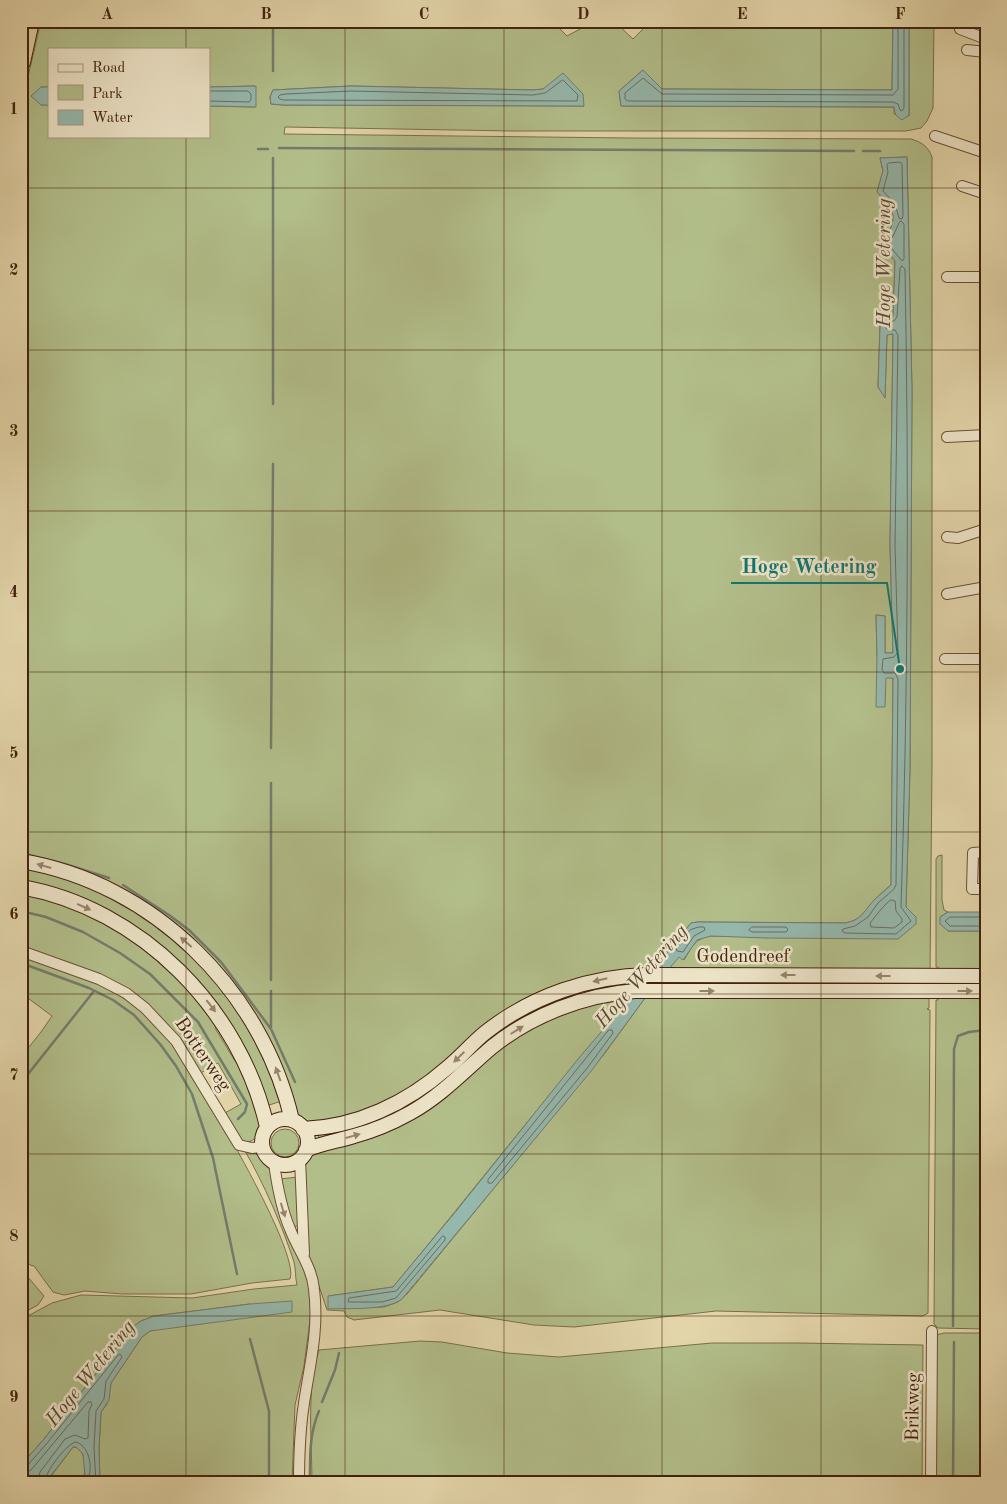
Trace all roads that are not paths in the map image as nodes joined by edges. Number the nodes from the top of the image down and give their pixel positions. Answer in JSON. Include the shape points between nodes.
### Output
{"nodes":[{"id":1,"x":30,"y":21,"type":"edge"},
{"id":2,"x":960,"y":29,"type":"dead end"},
{"id":3,"x":986,"y":39,"type":"edge"},
{"id":4,"x":968,"y":50,"type":"dead end"},
{"id":5,"x":986,"y":52,"type":"edge"},
{"id":6,"x":21,"y":62,"type":"edge"},
{"id":7,"x":936,"y":136,"type":"dead end"},
{"id":8,"x":986,"y":153,"type":"edge"},
{"id":9,"x":962,"y":186,"type":"dead end"},
{"id":10,"x":986,"y":194,"type":"edge"},
{"id":11,"x":947,"y":277,"type":"dead end"},
{"id":12,"x":986,"y":277,"type":"edge"},
{"id":13,"x":986,"y":435,"type":"edge"},
{"id":14,"x":948,"y":437,"type":"dead end"},
{"id":15,"x":986,"y":529,"type":"edge"},
{"id":16,"x":947,"y":537,"type":"dead end"},
{"id":17,"x":986,"y":587,"type":"edge"},
{"id":18,"x":947,"y":594,"type":"dead end"},
{"id":19,"x":945,"y":659,"type":"dead end"},
{"id":20,"x":986,"y":659,"type":"edge"},
{"id":21,"x":986,"y":852,"type":"edge"},
{"id":22,"x":21,"y":861,"type":"edge"},
{"id":23,"x":21,"y":887,"type":"edge"},
{"id":24,"x":986,"y":889,"type":"edge"},
{"id":25,"x":21,"y":951,"type":"edge"},
{"id":26,"x":986,"y":976,"type":"edge"},
{"id":27,"x":986,"y":991,"type":"edge"},
{"id":28,"x":298,"y":1124,"type":"junction"},
{"id":29,"x":267,"y":1127,"type":"junction"},
{"id":30,"x":262,"y":1147,"type":"junction"},
{"id":31,"x":303,"y":1154,"type":"junction"},
{"id":32,"x":274,"y":1162,"type":"junction"},
{"id":33,"x":304,"y":1257,"type":"junction"},
{"id":34,"x":932,"y":1331,"type":"dead end"},
{"id":35,"x":299,"y":1483,"type":"edge"},
{"id":36,"x":931,"y":1483,"type":"edge"}],
"edges":[{"from":1,"to":6,"type":"highway"},
{"from":2,"to":3,"type":"street"},
{"from":4,"to":5,"type":"street"},
{"from":7,"to":8,"type":"street"},
{"from":9,"to":10,"type":"street"},
{"from":11,"to":12,"type":"street"},
{"from":13,"to":14,"type":"street"},
{"from":15,"to":16,"type":"street","via":[[958,538]]},
{"from":17,"to":18,"type":"street"},
{"from":19,"to":20,"type":"street"},
{"from":21,"to":24,"type":"street","via":[[973,853],[972,889]]},
{"from":28,"to":22,"type":"main road","one_way":true,"via":[[260,1035],[238,998],[204,958],[168,926],[112,892],[71,874]]},
{"from":23,"to":29,"type":"main road","one_way":true,"via":[[103,915],[144,941],[186,977],[218,1015],[243,1057],[263,1107]]},
{"from":25,"to":30,"type":"street","name":"Botterweg","via":[[99,979],[145,1008],[176,1041],[239,1145]]},
{"from":26,"to":28,"type":"main road","name":"Godendreef","one_way":true,"via":[[648,975],[602,979],[561,991],[516,1012],[486,1032],[433,1080],[402,1100],[374,1113],[323,1128]]},
{"from":31,"to":27,"type":"main road","name":"Godendreef","one_way":true,"via":[[316,1146],[370,1131],[410,1113],[444,1091],[510,1034],[544,1015],[599,996],[635,991]]},
{"from":28,"to":29,"type":"main road","via":[[283,1119]]},
{"from":28,"to":31,"type":"main road","via":[[308,1142]]},
{"from":29,"to":30,"type":"main road"},
{"from":30,"to":32,"type":"main road"},
{"from":31,"to":32,"type":"main road","via":[[288,1165]]},
{"from":31,"to":33,"type":"street"},
{"from":32,"to":33,"type":"street","one_way":true,"via":[[289,1229]]},
{"from":33,"to":35,"type":"street","via":[[312,1274],[316,1317],[315,1344],[299,1444]]},
{"from":34,"to":36,"type":"street","name":"Brikweg"}]}
